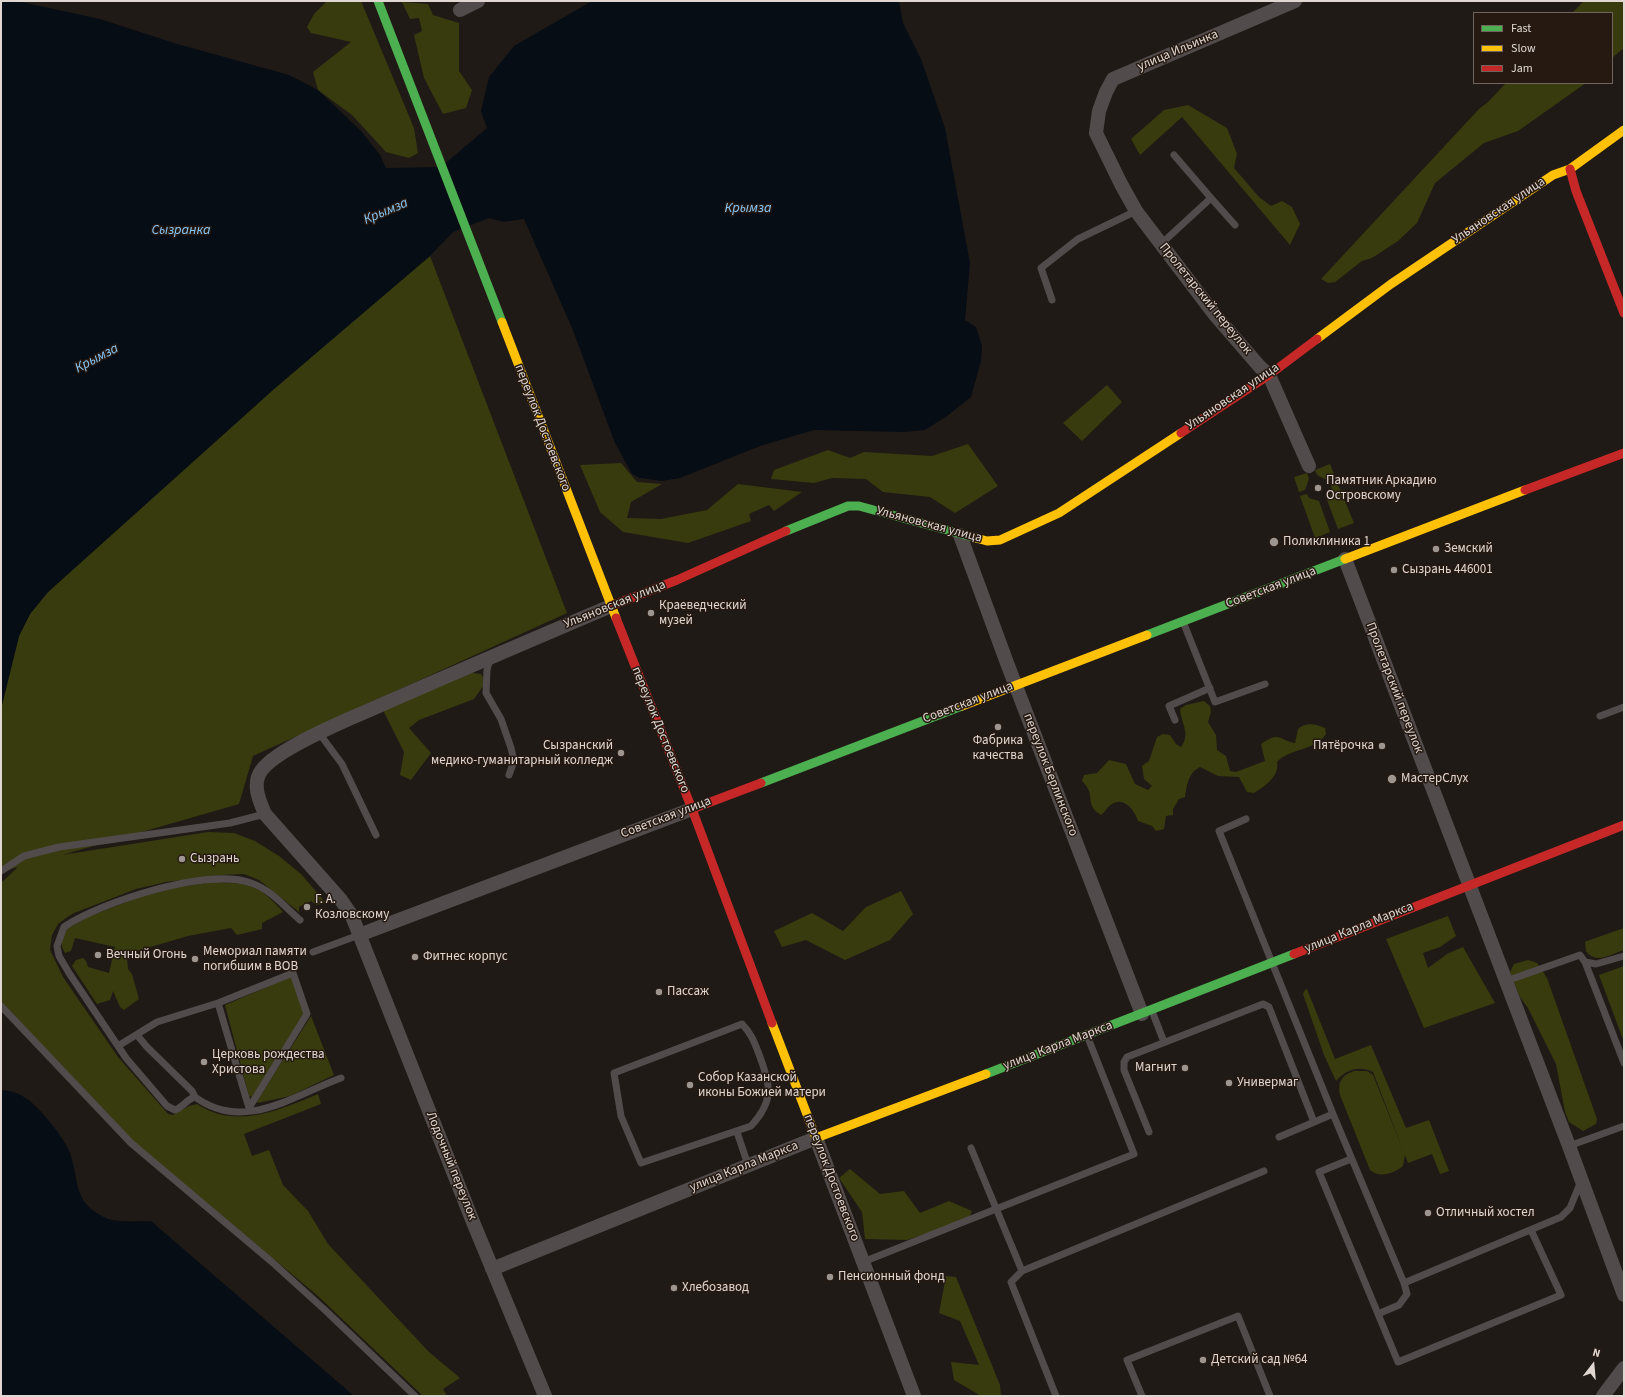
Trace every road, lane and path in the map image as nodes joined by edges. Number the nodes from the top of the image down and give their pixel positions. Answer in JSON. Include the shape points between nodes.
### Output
{"nodes":[{"id":1,"x":378,"y":1,"type":"edge"},
{"id":2,"x":478,"y":1,"type":"edge"},
{"id":3,"x":1295,"y":1,"type":"edge"},
{"id":4,"x":460,"y":10,"type":"dead end"},
{"id":5,"x":1624,"y":130,"type":"edge"},
{"id":6,"x":1096,"y":133,"type":"joint"},
{"id":7,"x":1174,"y":155,"type":"dead end"},
{"id":8,"x":1570,"y":169,"type":"junction"},
{"id":9,"x":1211,"y":198,"type":"junction"},
{"id":10,"x":1136,"y":210,"type":"junction"},
{"id":11,"x":1235,"y":225,"type":"dead end"},
{"id":12,"x":1161,"y":244,"type":"junction"},
{"id":13,"x":1052,"y":300,"type":"dead end"},
{"id":14,"x":1624,"y":313,"type":"edge"},
{"id":15,"x":1269,"y":375,"type":"junction"},
{"id":16,"x":1624,"y":453,"type":"edge"},
{"id":17,"x":1309,"y":466,"type":"dead end"},
{"id":18,"x":960,"y":535,"type":"junction"},
{"id":19,"x":1345,"y":559,"type":"junction"},
{"id":20,"x":611,"y":606,"type":"junction"},
{"id":21,"x":1183,"y":622,"type":"junction"},
{"id":22,"x":491,"y":656,"type":"junction"},
{"id":23,"x":1016,"y":684,"type":"junction"},
{"id":24,"x":1265,"y":684,"type":"dead end"},
{"id":25,"x":1210,"y":688,"type":"junction"},
{"id":26,"x":1624,"y":707,"type":"edge"},
{"id":27,"x":1600,"y":716,"type":"dead end"},
{"id":28,"x":1175,"y":720,"type":"dead end"},
{"id":29,"x":319,"y":733,"type":"junction"},
{"id":30,"x":509,"y":775,"type":"dead end"},
{"id":31,"x":692,"y":809,"type":"junction"},
{"id":32,"x":265,"y":814,"type":"junction"},
{"id":33,"x":1246,"y":819,"type":"dead end"},
{"id":34,"x":1624,"y":825,"type":"edge"},
{"id":35,"x":376,"y":835,"type":"dead end"},
{"id":36,"x":1,"y":871,"type":"edge"},
{"id":37,"x":1470,"y":884,"type":"junction"},
{"id":38,"x":300,"y":920,"type":"dead end"},
{"id":39,"x":359,"y":935,"type":"junction"},
{"id":40,"x":313,"y":952,"type":"dead end"},
{"id":41,"x":1624,"y":956,"type":"edge"},
{"id":42,"x":1272,"y":962,"type":"junction"},
{"id":43,"x":1585,"y":962,"type":"junction"},
{"id":44,"x":1506,"y":981,"type":"junction"},
{"id":45,"x":218,"y":1003,"type":"junction"},
{"id":46,"x":1,"y":1006,"type":"edge"},
{"id":47,"x":1147,"y":1012,"type":"junction"},
{"id":48,"x":137,"y":1035,"type":"junction"},
{"id":49,"x":1087,"y":1036,"type":"junction"},
{"id":50,"x":1164,"y":1042,"type":"junction"},
{"id":51,"x":118,"y":1046,"type":"junction"},
{"id":52,"x":1624,"y":1063,"type":"edge"},
{"id":53,"x":341,"y":1078,"type":"dead end"},
{"id":54,"x":195,"y":1097,"type":"junction"},
{"id":55,"x":249,"y":1110,"type":"junction"},
{"id":56,"x":1333,"y":1114,"type":"junction"},
{"id":57,"x":1314,"y":1122,"type":"junction"},
{"id":58,"x":1624,"y":1126,"type":"edge"},
{"id":59,"x":737,"y":1132,"type":"junction"},
{"id":60,"x":1149,"y":1132,"type":"dead end"},
{"id":61,"x":1279,"y":1137,"type":"dead end"},
{"id":62,"x":816,"y":1138,"type":"junction"},
{"id":63,"x":1569,"y":1146,"type":"junction"},
{"id":64,"x":971,"y":1148,"type":"dead end"},
{"id":65,"x":1351,"y":1159,"type":"junction"},
{"id":66,"x":748,"y":1165,"type":"junction"},
{"id":67,"x":1264,"y":1171,"type":"dead end"},
{"id":68,"x":1582,"y":1180,"type":"junction"},
{"id":69,"x":995,"y":1209,"type":"junction"},
{"id":70,"x":1531,"y":1230,"type":"junction"},
{"id":71,"x":863,"y":1262,"type":"junction"},
{"id":72,"x":492,"y":1269,"type":"junction"},
{"id":73,"x":1022,"y":1271,"type":"junction"},
{"id":74,"x":1404,"y":1283,"type":"junction"},
{"id":75,"x":1624,"y":1295,"type":"edge"},
{"id":76,"x":1378,"y":1314,"type":"junction"},
{"id":77,"x":1624,"y":1368,"type":"edge"},
{"id":78,"x":415,"y":1396,"type":"edge"},
{"id":79,"x":545,"y":1396,"type":"edge"},
{"id":80,"x":914,"y":1396,"type":"edge"},
{"id":81,"x":1056,"y":1396,"type":"edge"},
{"id":82,"x":1142,"y":1396,"type":"edge"},
{"id":83,"x":1270,"y":1396,"type":"edge"},
{"id":84,"x":1603,"y":1396,"type":"edge"}],
"edges":[{"from":1,"to":20,"type":"main road","name":"переулок Достоевского"},
{"from":2,"to":4,"type":"street"},
{"from":3,"to":6,"type":"street","name":"улица Ильинка","via":[[1113,79],[1099,111]]},
{"from":5,"to":8,"type":"main road","name":"Ульяновская улица"},
{"from":6,"to":10,"type":"street","name":"Пролетарский переулок"},
{"from":7,"to":9,"type":"lane"},
{"from":8,"to":14,"type":"main road","via":[[1576,191]]},
{"from":8,"to":15,"type":"main road","name":"Ульяновская улица","via":[[1553,175],[1391,284]]},
{"from":9,"to":11,"type":"lane"},
{"from":9,"to":12,"type":"lane"},
{"from":10,"to":12,"type":"street","name":"Пролетарский переулок"},
{"from":10,"to":13,"type":"lane","via":[[1078,239],[1041,268]]},
{"from":12,"to":15,"type":"street","name":"Пролетарский переулок","via":[[1215,316]]},
{"from":15,"to":17,"type":"street","name":"Пролетарский переулок"},
{"from":15,"to":18,"type":"main road","name":"Ульяновская улица","via":[[1059,513],[1000,540],[987,541]]},
{"from":16,"to":19,"type":"main road","name":"Советская улица"},
{"from":18,"to":20,"type":"main road","name":"Ульяновская улица","via":[[859,506],[848,506]]},
{"from":18,"to":23,"type":"street","name":"переулок Берлинского"},
{"from":19,"to":21,"type":"main road","name":"Советская улица"},
{"from":19,"to":37,"type":"street","name":"Пролетарский переулок"},
{"from":20,"to":22,"type":"street","name":"Ульяновская улица"},
{"from":20,"to":31,"type":"main road","name":"переулок Достоевского"},
{"from":21,"to":23,"type":"main road","name":"Советская улица"},
{"from":21,"to":25,"type":"lane"},
{"from":22,"to":29,"type":"street","name":"Ульяновская улица"},
{"from":22,"to":30,"type":"lane","via":[[487,670],[486,694],[501,719],[511,748],[514,761]]},
{"from":23,"to":31,"type":"main road","name":"Советская улица"},
{"from":23,"to":47,"type":"street","name":"переулок Берлинского"},
{"from":24,"to":25,"type":"lane","via":[[1215,702]]},
{"from":25,"to":28,"type":"lane","via":[[1169,706]]},
{"from":26,"to":27,"type":"lane"},
{"from":29,"to":32,"type":"street","name":"Ульяновская улица","via":[[270,762],[261,772],[257,785],[258,798]]},
{"from":29,"to":35,"type":"lane","via":[[342,764]]},
{"from":31,"to":39,"type":"street","name":"Советская улица"},
{"from":31,"to":62,"type":"main road","name":"переулок Достоевского"},
{"from":32,"to":36,"type":"lane","via":[[230,823],[58,848],[24,856]]},
{"from":32,"to":39,"type":"street","name":"Лодочный переулок","via":[[341,900],[352,916]]},
{"from":33,"to":42,"type":"lane","via":[[1219,831]]},
{"from":34,"to":37,"type":"main road","name":"улица Карла Маркса"},
{"from":37,"to":42,"type":"main road","name":"улица Карла Маркса"},
{"from":37,"to":44,"type":"street","name":"Пролетарский переулок"},
{"from":38,"to":51,"type":"lane","via":[[263,888],[251,882],[231,879],[179,884],[143,893],[92,911],[64,927],[57,946],[59,956]]},
{"from":39,"to":40,"type":"lane","name":"Советская улица"},
{"from":39,"to":72,"type":"street","name":"Лодочный переулок"},
{"from":41,"to":43,"type":"lane","via":[[1596,964]]},
{"from":42,"to":47,"type":"main road","name":"улица Карла Маркса"},
{"from":42,"to":56,"type":"lane"},
{"from":43,"to":44,"type":"lane","via":[[1580,955]]},
{"from":43,"to":52,"type":"lane"},
{"from":44,"to":63,"type":"street","name":"Пролетарский переулок"},
{"from":45,"to":48,"type":"lane","via":[[157,1022]]},
{"from":45,"to":55,"type":"lane"},
{"from":45,"to":55,"type":"lane","via":[[293,973],[307,1012]]},
{"from":46,"to":78,"type":"lane","via":[[131,1143],[278,1267]]},
{"from":47,"to":49,"type":"main road","name":"улица Карла Маркса"},
{"from":47,"to":50,"type":"lane"},
{"from":48,"to":51,"type":"lane"},
{"from":48,"to":54,"type":"lane"},
{"from":49,"to":62,"type":"main road","name":"улица Карла Маркса"},
{"from":49,"to":69,"type":"lane","via":[[1134,1154]]},
{"from":50,"to":57,"type":"lane","via":[[1263,1004],[1268,1007]]},
{"from":50,"to":60,"type":"lane","via":[[1127,1057],[1124,1062],[1124,1070]]},
{"from":51,"to":54,"type":"lane","via":[[167,1106],[175,1110]]},
{"from":53,"to":55,"type":"lane","via":[[286,1102]]},
{"from":54,"to":55,"type":"lane","via":[[221,1111]]},
{"from":56,"to":57,"type":"lane"},
{"from":56,"to":65,"type":"lane"},
{"from":57,"to":61,"type":"lane"},
{"from":58,"to":63,"type":"lane"},
{"from":59,"to":59,"type":"lane","via":[[641,1163],[621,1116],[614,1073],[742,1024],[752,1034],[768,1079],[769,1091],[762,1114],[752,1126]]},
{"from":59,"to":66,"type":"lane"},
{"from":62,"to":66,"type":"street","name":"улица Карла Маркса"},
{"from":62,"to":71,"type":"street","name":"переулок Достоевского"},
{"from":63,"to":68,"type":"street","name":"Пролетарский переулок"},
{"from":64,"to":69,"type":"lane"},
{"from":65,"to":74,"type":"lane"},
{"from":65,"to":76,"type":"lane","via":[[1319,1172]]},
{"from":66,"to":72,"type":"street","name":"улица Карла Маркса"},
{"from":67,"to":73,"type":"lane"},
{"from":68,"to":70,"type":"lane","via":[[1570,1208],[1561,1217]]},
{"from":68,"to":75,"type":"street","name":"Пролетарский переулок"},
{"from":69,"to":71,"type":"lane"},
{"from":69,"to":73,"type":"lane"},
{"from":70,"to":74,"type":"lane"},
{"from":70,"to":76,"type":"lane","via":[[1561,1295],[1398,1362]]},
{"from":71,"to":80,"type":"street","name":"переулок Достоевского"},
{"from":72,"to":79,"type":"street","name":"Лодочный переулок"},
{"from":73,"to":81,"type":"lane","via":[[1011,1282]]},
{"from":74,"to":76,"type":"lane","via":[[1407,1294],[1399,1305]]},
{"from":77,"to":84,"type":"street"},
{"from":82,"to":83,"type":"lane","via":[[1127,1360],[1238,1316]]}]}
